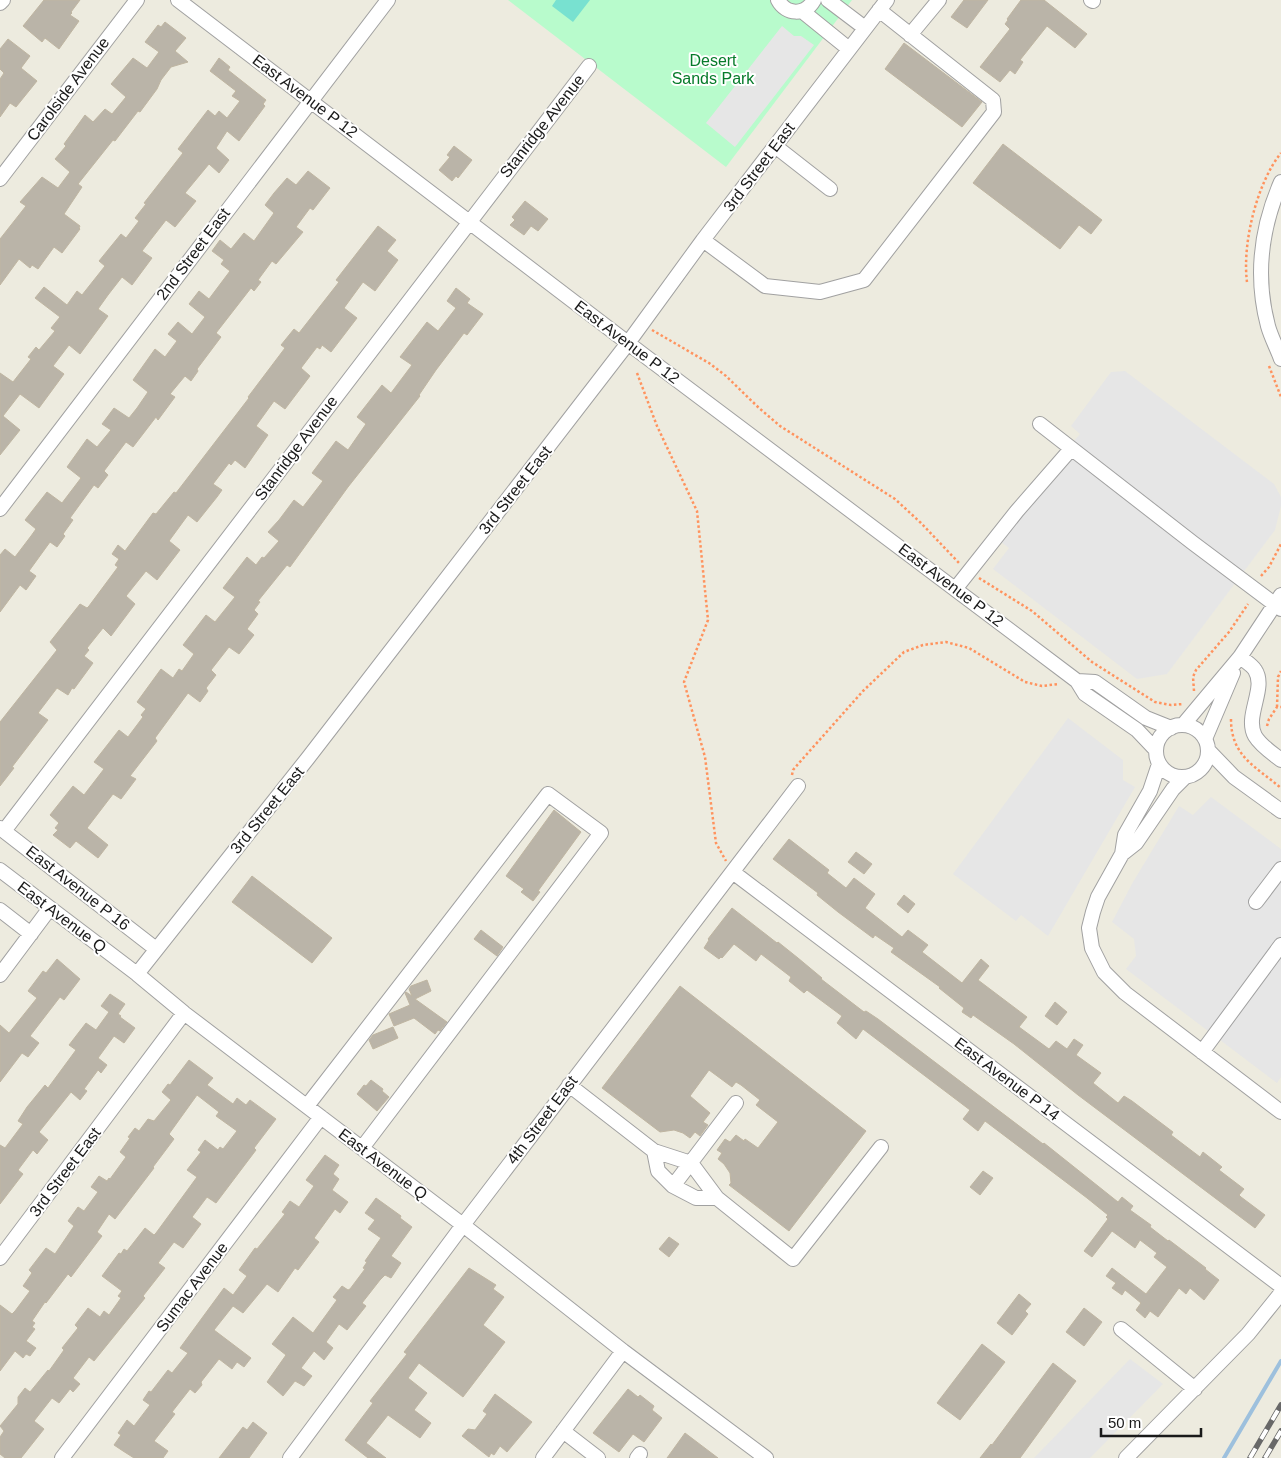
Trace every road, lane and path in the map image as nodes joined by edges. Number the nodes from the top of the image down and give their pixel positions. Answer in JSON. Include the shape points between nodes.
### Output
{"nodes":[{"id":1,"x":2,"y":0,"type":"edge"},
{"id":2,"x":137,"y":0,"type":"edge"},
{"id":3,"x":178,"y":0,"type":"edge"},
{"id":4,"x":388,"y":0,"type":"edge"},
{"id":5,"x":778,"y":0,"type":"edge"},
{"id":6,"x":814,"y":0,"type":"edge"},
{"id":7,"x":828,"y":0,"type":"edge"},
{"id":8,"x":939,"y":0,"type":"edge"},
{"id":9,"x":0,"y":3,"type":"edge"},
{"id":10,"x":883,"y":5,"type":"edge"},
{"id":11,"x":802,"y":11,"type":"junction"},
{"id":12,"x":865,"y":28,"type":"junction"},
{"id":13,"x":910,"y":35,"type":"junction"},
{"id":14,"x":849,"y":49,"type":"junction"},
{"id":15,"x":589,"y":66,"type":"dead end"},
{"id":16,"x":310,"y":100,"type":"junction"},
{"id":17,"x":775,"y":146,"type":"junction"},
{"id":18,"x":0,"y":179,"type":"edge"},
{"id":19,"x":1281,"y":182,"type":"edge"},
{"id":20,"x":830,"y":188,"type":"dead end"},
{"id":21,"x":469,"y":221,"type":"junction"},
{"id":22,"x":704,"y":240,"type":"junction"},
{"id":23,"x":642,"y":324,"type":"junction"},
{"id":24,"x":628,"y":343,"type":"junction"},
{"id":25,"x":1281,"y":359,"type":"edge"},
{"id":26,"x":637,"y":373,"type":"dead end"},
{"id":27,"x":1040,"y":424,"type":"dead end"},
{"id":28,"x":1071,"y":448,"type":"junction"},
{"id":29,"x":0,"y":509,"type":"edge"},
{"id":30,"x":1281,"y":544,"type":"edge"},
{"id":31,"x":969,"y":572,"type":"junction"},
{"id":32,"x":1261,"y":576,"type":"dead end"},
{"id":33,"x":956,"y":588,"type":"junction"},
{"id":34,"x":1279,"y":602,"type":"edge"},
{"id":35,"x":1248,"y":604,"type":"dead end"},
{"id":36,"x":1240,"y":657,"type":"junction"},
{"id":37,"x":1281,"y":670,"type":"edge"},
{"id":38,"x":1078,"y":682,"type":"junction"},
{"id":39,"x":1194,"y":692,"type":"dead end"},
{"id":40,"x":1184,"y":704,"type":"dead end"},
{"id":41,"x":1279,"y":707,"type":"edge"},
{"id":42,"x":1231,"y":719,"type":"dead end"},
{"id":43,"x":1177,"y":726,"type":"junction"},
{"id":44,"x":1267,"y":728,"type":"dead end"},
{"id":45,"x":1207,"y":744,"type":"junction"},
{"id":46,"x":1156,"y":750,"type":"junction"},
{"id":47,"x":1281,"y":760,"type":"edge"},
{"id":48,"x":1159,"y":764,"type":"junction"},
{"id":49,"x":1184,"y":778,"type":"junction"},
{"id":50,"x":798,"y":786,"type":"joint"},
{"id":51,"x":1281,"y":788,"type":"edge"},
{"id":52,"x":1281,"y":811,"type":"edge"},
{"id":53,"x":2,"y":829,"type":"edge"},
{"id":54,"x":1122,"y":854,"type":"junction"},
{"id":55,"x":0,"y":870,"type":"edge"},
{"id":56,"x":1280,"y":871,"type":"edge"},
{"id":57,"x":734,"y":872,"type":"junction"},
{"id":58,"x":1256,"y":902,"type":"dead end"},
{"id":59,"x":50,"y":908,"type":"junction"},
{"id":60,"x":0,"y":910,"type":"edge"},
{"id":61,"x":31,"y":934,"type":"junction"},
{"id":62,"x":1281,"y":945,"type":"edge"},
{"id":63,"x":156,"y":949,"type":"junction"},
{"id":64,"x":137,"y":974,"type":"junction"},
{"id":65,"x":0,"y":975,"type":"edge"},
{"id":66,"x":184,"y":1013,"type":"junction"},
{"id":67,"x":1202,"y":1052,"type":"junction"},
{"id":68,"x":569,"y":1085,"type":"junction"},
{"id":69,"x":736,"y":1103,"type":"dead end"},
{"id":70,"x":307,"y":1106,"type":"junction"},
{"id":71,"x":1281,"y":1112,"type":"edge"},
{"id":72,"x":321,"y":1117,"type":"junction"},
{"id":73,"x":362,"y":1148,"type":"junction"},
{"id":74,"x":881,"y":1148,"type":"dead end"},
{"id":75,"x":654,"y":1151,"type":"junction"},
{"id":76,"x":691,"y":1163,"type":"junction"},
{"id":77,"x":672,"y":1186,"type":"junction"},
{"id":78,"x":716,"y":1198,"type":"junction"},
{"id":79,"x":463,"y":1225,"type":"junction"},
{"id":80,"x":0,"y":1258,"type":"edge"},
{"id":81,"x":1281,"y":1286,"type":"edge"},
{"id":82,"x":1281,"y":1293,"type":"edge"},
{"id":83,"x":1121,"y":1329,"type":"dead end"},
{"id":84,"x":623,"y":1351,"type":"junction"},
{"id":85,"x":1195,"y":1388,"type":"junction"},
{"id":86,"x":563,"y":1431,"type":"junction"},
{"id":87,"x":62,"y":1458,"type":"edge"},
{"id":88,"x":290,"y":1458,"type":"edge"},
{"id":89,"x":543,"y":1458,"type":"edge"},
{"id":90,"x":598,"y":1458,"type":"edge"},
{"id":91,"x":766,"y":1458,"type":"edge"},
{"id":92,"x":1126,"y":1458,"type":"edge"}],
"edges":[{"from":1,"to":9,"type":"street"},
{"from":2,"to":18,"type":"street","name":"Carolside Avenue"},
{"from":3,"to":16,"type":"street","name":"East Avenue P 12"},
{"from":4,"to":16,"type":"street","name":"2nd Street East"},
{"from":5,"to":11,"type":"street","via":[[789,11]]},
{"from":6,"to":11,"type":"street"},
{"from":7,"to":12,"type":"street"},
{"from":8,"to":13,"type":"street"},
{"from":10,"to":12,"type":"street","name":"3rd Street East"},
{"from":10,"to":13,"type":"street"},
{"from":11,"to":14,"type":"street"},
{"from":12,"to":14,"type":"street","name":"3rd Street East"},
{"from":13,"to":22,"type":"street","via":[[993,100],[994,112],[864,280],[820,292],[766,286]]},
{"from":14,"to":17,"type":"street","name":"3rd Street East"},
{"from":15,"to":21,"type":"street","name":"Stanridge Avenue"},
{"from":16,"to":21,"type":"street","name":"East Avenue P 12"},
{"from":16,"to":29,"type":"street","name":"2nd Street East"},
{"from":17,"to":20,"type":"street"},
{"from":17,"to":22,"type":"street","name":"3rd Street East"},
{"from":19,"to":25,"type":"street","via":[[1266,228],[1261,274],[1268,327]]},
{"from":21,"to":24,"type":"street","name":"East Avenue P 12"},
{"from":21,"to":53,"type":"street","name":"Stanridge Avenue"},
{"from":22,"to":23,"type":"street","name":"3rd Street East"},
{"from":23,"to":24,"type":"street","name":"3rd Street East"},
{"from":23,"to":31,"type":"path","via":[[709,363],[780,426],[895,499]]},
{"from":24,"to":33,"type":"street","name":"East Avenue P 12"},
{"from":24,"to":63,"type":"street","name":"3rd Street East","via":[[308,758]]},
{"from":26,"to":57,"type":"path","via":[[657,426],[697,511],[708,620],[684,682],[706,757],[716,843]]},
{"from":27,"to":28,"type":"street"},
{"from":28,"to":31,"type":"street"},
{"from":28,"to":34,"type":"street"},
{"from":30,"to":32,"type":"path"},
{"from":31,"to":33,"type":"street"},
{"from":31,"to":40,"type":"path","via":[[1032,611],[1080,653],[1155,702]]},
{"from":33,"to":38,"type":"street","name":"East Avenue P 12"},
{"from":34,"to":36,"type":"street"},
{"from":35,"to":39,"type":"path","via":[[1230,632],[1196,670]]},
{"from":36,"to":43,"type":"street"},
{"from":36,"to":45,"type":"street"},
{"from":36,"to":47,"type":"street","via":[[1255,669],[1258,676],[1251,721],[1254,735]]},
{"from":37,"to":41,"type":"path","via":[[1278,677]]},
{"from":38,"to":43,"type":"street","name":"East Avenue P 12","via":[[1095,682],[1146,718]]},
{"from":38,"to":46,"type":"street","name":"East Avenue P 12","via":[[1085,694],[1137,730]]},
{"from":38,"to":50,"type":"path","via":[[1042,686],[1026,682],[969,648],[946,642],[904,652],[863,691],[798,763],[792,774]]},
{"from":41,"to":44,"type":"path","via":[[1269,719]]},
{"from":42,"to":51,"type":"path","via":[[1238,749],[1246,760]]},
{"from":43,"to":45,"type":"street","via":[[1191,727]]},
{"from":43,"to":46,"type":"street","via":[[1160,737]]},
{"from":45,"to":49,"type":"street","via":[[1204,766]]},
{"from":45,"to":52,"type":"street","via":[[1234,777]]},
{"from":46,"to":48,"type":"street"},
{"from":48,"to":49,"type":"street","via":[[1170,774]]},
{"from":48,"to":54,"type":"street","via":[[1150,791],[1125,835]]},
{"from":49,"to":54,"type":"street","via":[[1136,843]]},
{"from":50,"to":57,"type":"street","name":"4th Street East"},
{"from":53,"to":63,"type":"street","name":"East Avenue P 16"},
{"from":54,"to":67,"type":"street","via":[[1093,912],[1090,928],[1092,948],[1104,972],[1125,993]]},
{"from":55,"to":59,"type":"street","name":"East Avenue Q"},
{"from":56,"to":58,"type":"street"},
{"from":57,"to":68,"type":"street","name":"4th Street East"},
{"from":57,"to":81,"type":"street","name":"East Avenue P 14"},
{"from":59,"to":61,"type":"street"},
{"from":59,"to":64,"type":"street","name":"East Avenue Q"},
{"from":60,"to":61,"type":"street"},
{"from":61,"to":65,"type":"street"},
{"from":62,"to":67,"type":"street"},
{"from":63,"to":64,"type":"street","name":"3rd Street East"},
{"from":64,"to":66,"type":"street","name":"East Avenue Q"},
{"from":66,"to":70,"type":"street","name":"East Avenue Q"},
{"from":66,"to":80,"type":"street","name":"3rd Street East"},
{"from":67,"to":71,"type":"street"},
{"from":68,"to":75,"type":"street"},
{"from":68,"to":79,"type":"street","name":"4th Street East"},
{"from":69,"to":76,"type":"street"},
{"from":70,"to":72,"type":"street","name":"East Avenue Q"},
{"from":70,"to":73,"type":"street","via":[[548,794],[601,833]]},
{"from":72,"to":73,"type":"street","name":"East Avenue Q"},
{"from":72,"to":87,"type":"street","name":"Sumac Avenue"},
{"from":73,"to":79,"type":"street","name":"East Avenue Q"},
{"from":74,"to":78,"type":"street","via":[[793,1259]]},
{"from":75,"to":76,"type":"street"},
{"from":75,"to":77,"type":"street","via":[[658,1171]]},
{"from":76,"to":77,"type":"street"},
{"from":76,"to":78,"type":"street"},
{"from":77,"to":78,"type":"street","via":[[696,1198]]},
{"from":79,"to":84,"type":"street","name":"East Avenue Q"},
{"from":79,"to":88,"type":"street","name":"4th Street East"},
{"from":82,"to":85,"type":"street","via":[[1248,1334]]},
{"from":83,"to":85,"type":"street"},
{"from":84,"to":86,"type":"street"},
{"from":84,"to":91,"type":"street","name":"East Avenue Q"},
{"from":85,"to":92,"type":"street"},
{"from":86,"to":89,"type":"street"},
{"from":86,"to":90,"type":"street"}]}
